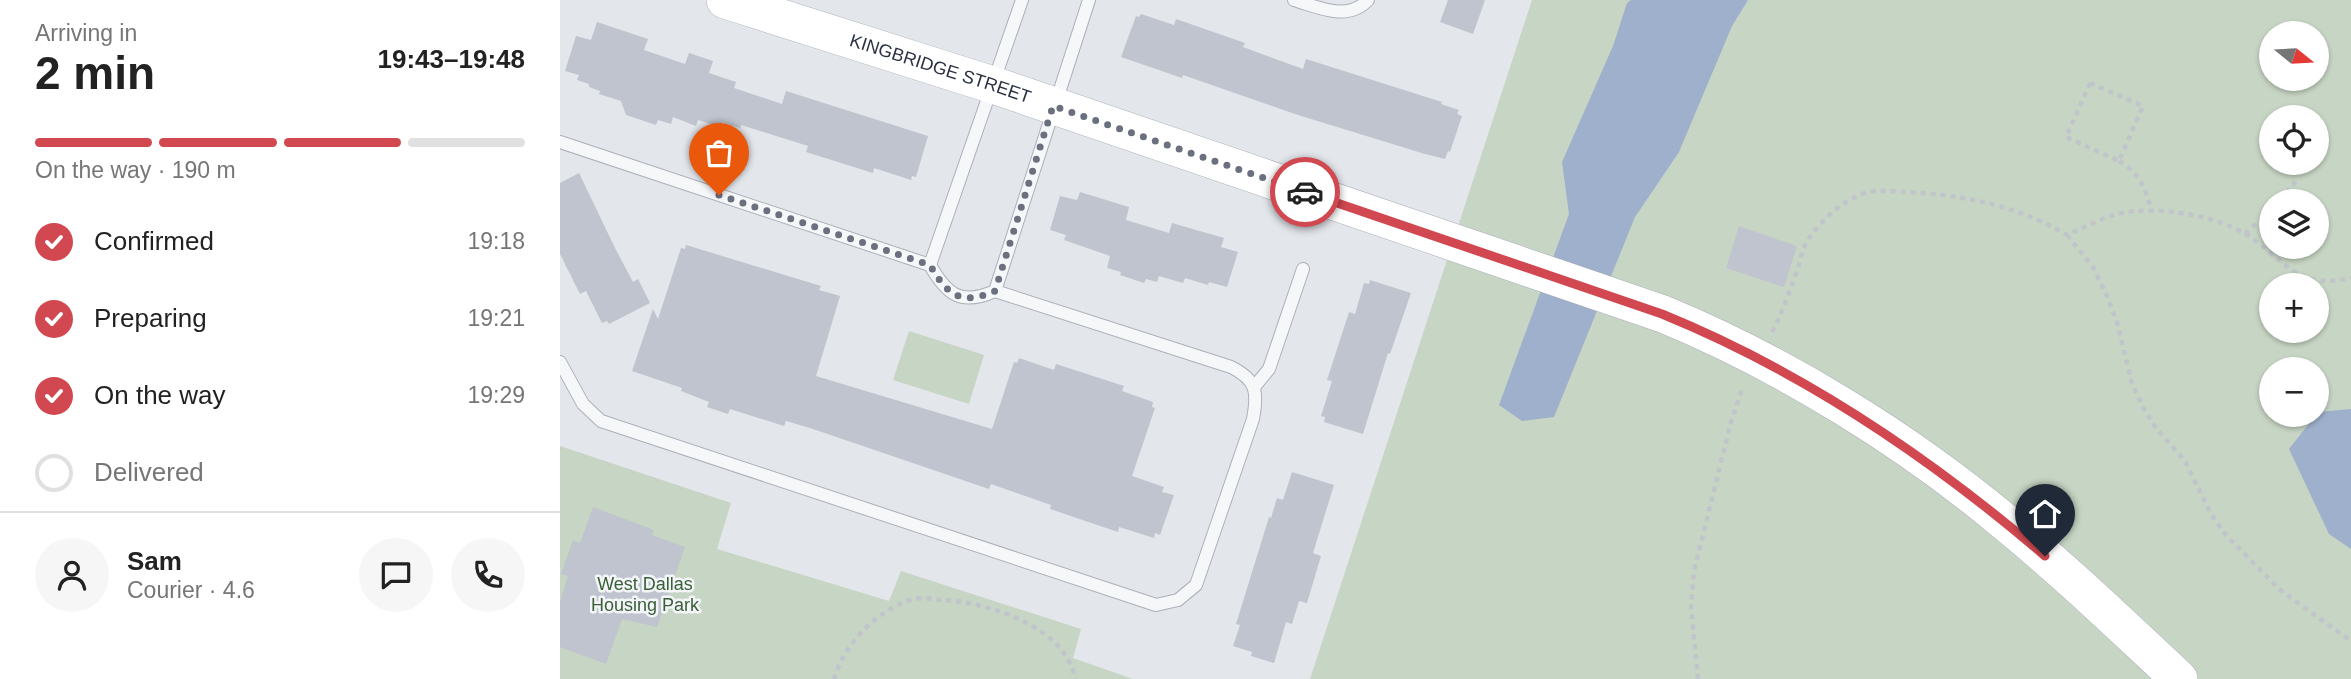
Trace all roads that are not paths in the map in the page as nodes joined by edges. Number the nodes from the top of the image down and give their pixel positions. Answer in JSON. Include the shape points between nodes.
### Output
{"nodes":[{"id":1,"x":725,"y":0,"type":"edge"},
{"id":2,"x":1022,"y":0,"type":"edge"},
{"id":3,"x":1089,"y":0,"type":"edge"},
{"id":4,"x":1294,"y":0,"type":"edge"},
{"id":5,"x":1368,"y":0,"type":"edge"},
{"id":6,"x":993,"y":85,"type":"junction"},
{"id":7,"x":1053,"y":106,"type":"junction"},
{"id":8,"x":560,"y":142,"type":"edge"},
{"id":9,"x":930,"y":265,"type":"junction"},
{"id":10,"x":1303,"y":269,"type":"dead end"},
{"id":11,"x":995,"y":291,"type":"junction"},
{"id":12,"x":560,"y":362,"type":"edge"},
{"id":13,"x":1255,"y":386,"type":"junction"},
{"id":14,"x":2179,"y":679,"type":"edge"}],
"edges":[{"from":1,"to":6,"type":"street","name":"KINGBRIDGE STREET"},
{"from":2,"to":6,"type":"lane"},
{"from":3,"to":7,"type":"lane"},
{"from":4,"to":5,"type":"lane","via":[[1334,13]]},
{"from":6,"to":7,"type":"street","name":"KINGBRIDGE STREET"},
{"from":6,"to":9,"type":"lane"},
{"from":7,"to":11,"type":"lane"},
{"from":7,"to":14,"type":"street","name":"KINGBRIDGE STREET","via":[[1662,314],[1758,357],[1932,465],[2085,591]]},
{"from":8,"to":9,"type":"lane"},
{"from":9,"to":11,"type":"lane","via":[[942,285],[957,296],[979,298]]},
{"from":10,"to":13,"type":"lane","via":[[1269,369]]},
{"from":11,"to":13,"type":"lane","via":[[1231,367]]},
{"from":12,"to":13,"type":"lane","via":[[583,404],[601,421],[1156,605],[1178,600],[1196,585],[1253,419]]}]}
